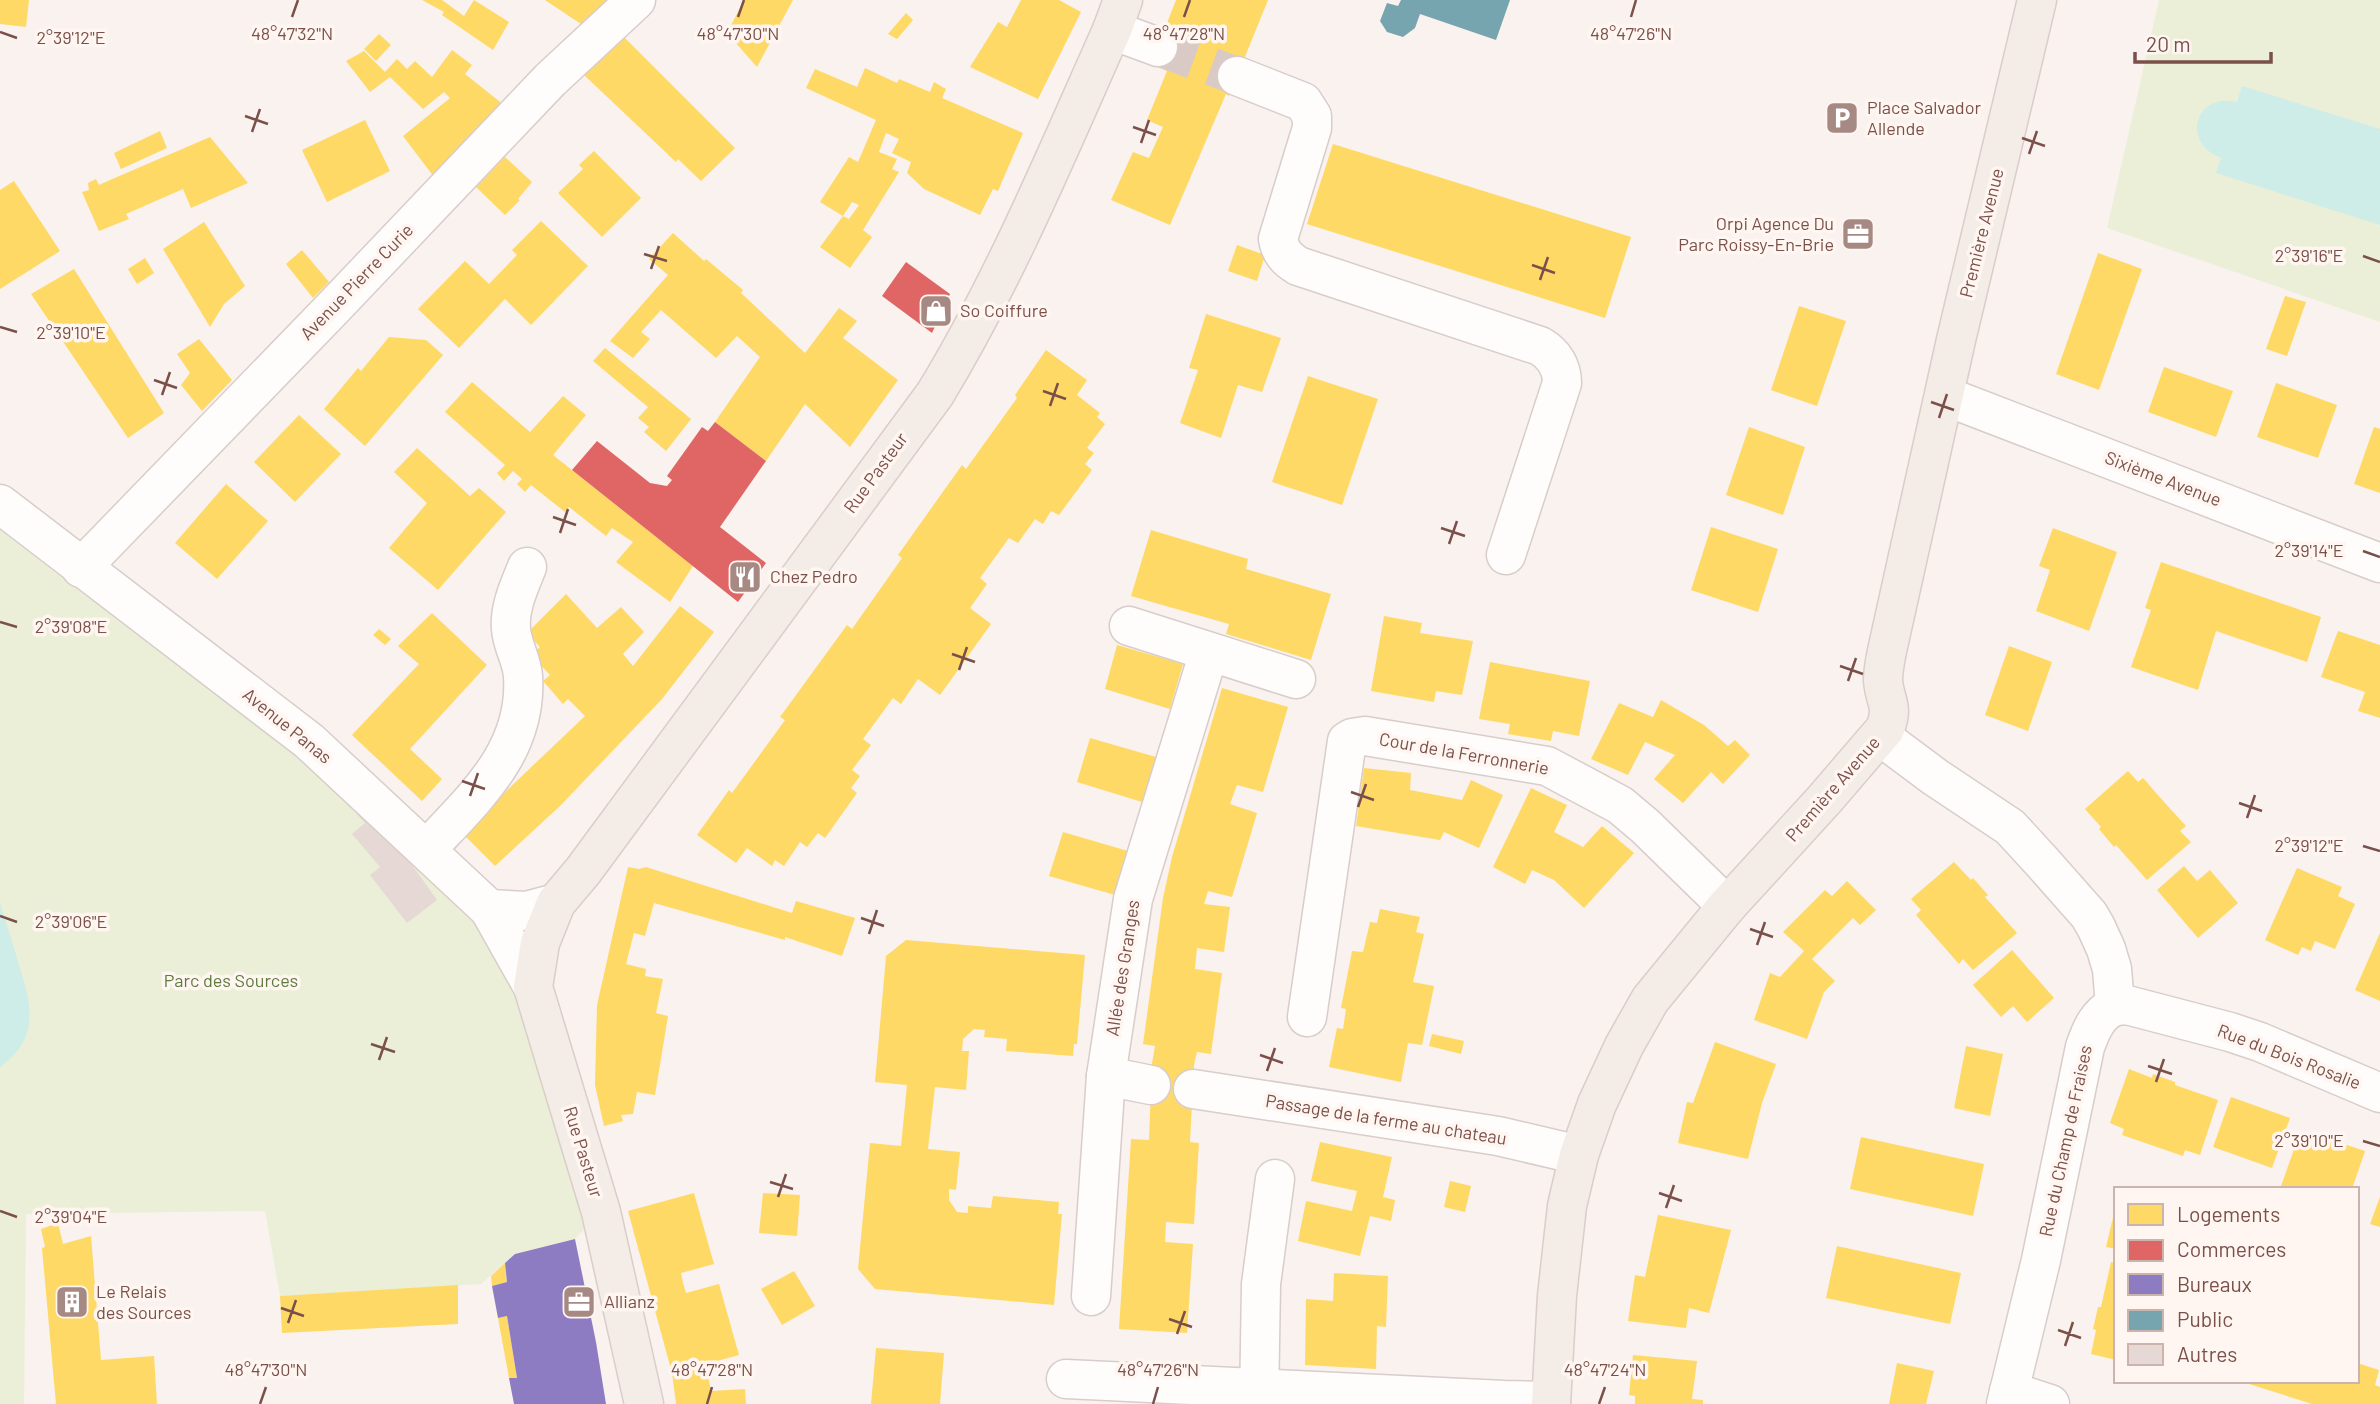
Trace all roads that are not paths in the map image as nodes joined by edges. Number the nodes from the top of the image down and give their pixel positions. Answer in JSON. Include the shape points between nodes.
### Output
{"nodes":[{"id":1,"x":636,"y":0,"type":"edge"},
{"id":2,"x":2037,"y":0,"type":"edge"},
{"id":3,"x":1118,"y":15,"type":"edge"},
{"id":4,"x":1158,"y":47,"type":"tunnel mouth"},
{"id":5,"x":1237,"y":76,"type":"tunnel mouth"},
{"id":6,"x":1945,"y":396,"type":"junction"},
{"id":7,"x":0,"y":505,"type":"edge"},
{"id":8,"x":1506,"y":555,"type":"dead end"},
{"id":9,"x":2380,"y":563,"type":"edge"},
{"id":10,"x":527,"y":567,"type":"dead end"},
{"id":11,"x":81,"y":568,"type":"junction"},
{"id":12,"x":1129,"y":626,"type":"dead end"},
{"id":13,"x":1209,"y":652,"type":"junction"},
{"id":14,"x":1296,"y":679,"type":"dead end"},
{"id":15,"x":1880,"y":736,"type":"junction"},
{"id":16,"x":427,"y":849,"type":"junction"},
{"id":17,"x":556,"y":903,"type":"junction"},
{"id":18,"x":1727,"y":906,"type":"junction"},
{"id":19,"x":489,"y":909,"type":"junction"},
{"id":20,"x":533,"y":987,"type":"junction"},
{"id":21,"x":2115,"y":1006,"type":"junction"},
{"id":22,"x":1307,"y":1017,"type":"dead end"},
{"id":23,"x":1105,"y":1076,"type":"junction"},
{"id":24,"x":1151,"y":1085,"type":"dead end"},
{"id":25,"x":1193,"y":1089,"type":"dead end"},
{"id":26,"x":2380,"y":1093,"type":"edge"},
{"id":27,"x":1579,"y":1155,"type":"junction"},
{"id":28,"x":1275,"y":1179,"type":"dead end"},
{"id":29,"x":1091,"y":1296,"type":"dead end"},
{"id":30,"x":1066,"y":1379,"type":"dead end"},
{"id":31,"x":1259,"y":1396,"type":"edge"},
{"id":32,"x":2007,"y":1397,"type":"edge"},
{"id":33,"x":1551,"y":1402,"type":"edge"},
{"id":34,"x":644,"y":1404,"type":"edge"},
{"id":35,"x":2050,"y":1404,"type":"edge"}],
"edges":[{"from":1,"to":11,"type":"street","name":"Avenue Pierre Curie","via":[[550,80]]},
{"from":2,"to":6,"type":"main road","name":"Première Avenue"},
{"from":3,"to":4,"type":"street"},
{"from":3,"to":17,"type":"main road","name":"Rue Pasteur","via":[[970,337],[935,394]]},
{"from":5,"to":8,"type":"street","via":[[1303,102],[1312,116],[1278,239],[1289,260],[1540,346],[1557,362],[1562,383]]},
{"from":6,"to":9,"type":"street","name":"Sixième Avenue"},
{"from":6,"to":15,"type":"main road","name":"Première Avenue","via":[[1889,642],[1883,681],[1890,716]]},
{"from":7,"to":11,"type":"street","name":"Avenue Panas"},
{"from":10,"to":16,"type":"street","via":[[512,610],[511,630],[523,673],[516,730],[486,785]]},
{"from":11,"to":16,"type":"street","name":"Avenue Panas","via":[[309,741]]},
{"from":12,"to":13,"type":"street"},
{"from":13,"to":14,"type":"street"},
{"from":13,"to":23,"type":"street","name":"Allée des Granges","via":[[1133,899]]},
{"from":15,"to":18,"type":"main road","name":"Première Avenue"},
{"from":15,"to":21,"type":"street","via":[[2010,827],[2044,864],[2096,927],[2112,969]]},
{"from":16,"to":19,"type":"street","name":"Avenue Panas"},
{"from":17,"to":19,"type":"street","via":[[526,911]]},
{"from":17,"to":20,"type":"main road","name":"Rue Pasteur","via":[[540,943]]},
{"from":18,"to":22,"type":"street","name":"Cour de la Ferronnerie","via":[[1620,805],[1547,766],[1352,737],[1347,741]]},
{"from":18,"to":27,"type":"main road","name":"Première Avenue","via":[[1650,1000],[1597,1104]]},
{"from":19,"to":20,"type":"street","name":"Avenue Panas"},
{"from":20,"to":34,"type":"main road","name":"Rue Pasteur","via":[[601,1212]]},
{"from":21,"to":26,"type":"street","name":"Rue du Bois Rosalie","via":[[2127,1005],[2230,1032]]},
{"from":21,"to":32,"type":"street","name":"Rue du Champ de Fraises","via":[[2102,1014],[2085,1047]]},
{"from":23,"to":24,"type":"street"},
{"from":23,"to":29,"type":"street","name":"Allée des Granges"},
{"from":25,"to":27,"type":"street","name":"Passage de la ferme au chateau","via":[[1498,1136]]},
{"from":27,"to":33,"type":"main road","name":"Première Avenue","via":[[1567,1206],[1558,1283]]},
{"from":28,"to":31,"type":"street","via":[[1261,1284]]},
{"from":30,"to":31,"type":"street"},
{"from":31,"to":33,"type":"street"},
{"from":32,"to":35,"type":"street"}]}
